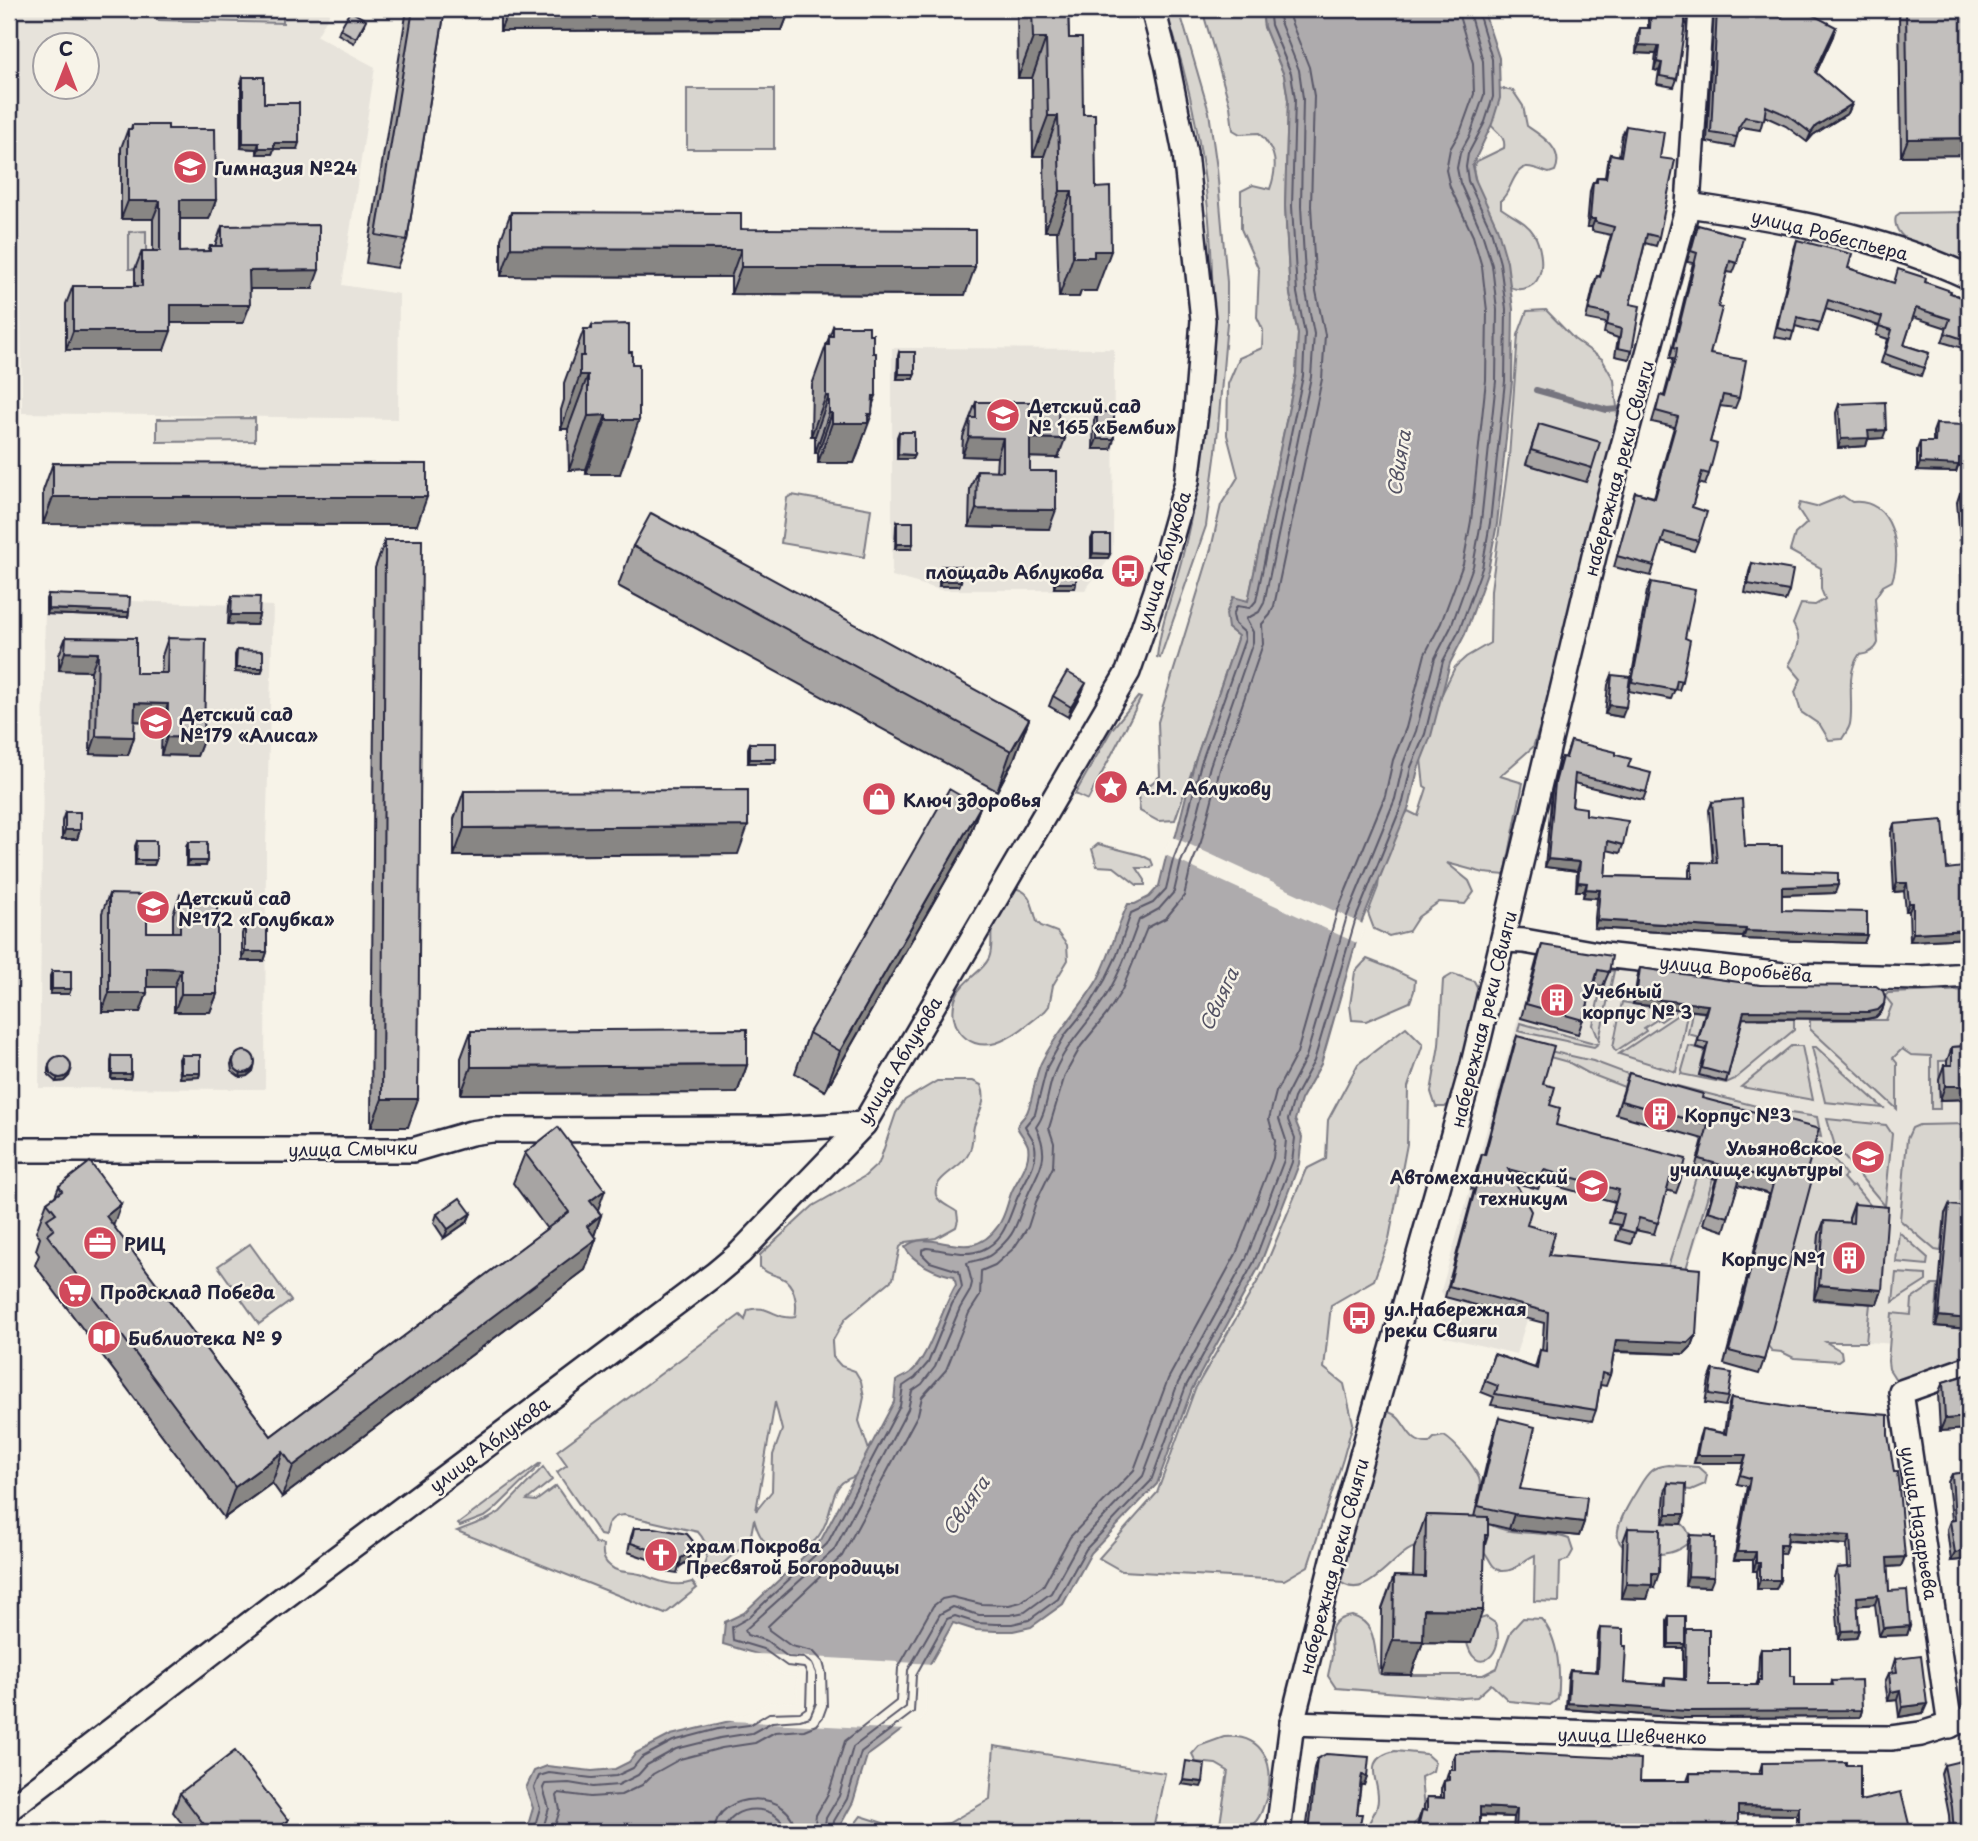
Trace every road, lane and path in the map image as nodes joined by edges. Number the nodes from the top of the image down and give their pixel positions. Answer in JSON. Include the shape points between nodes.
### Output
{"nodes":[{"id":1,"x":1153,"y":9,"type":"edge"},
{"id":2,"x":1700,"y":9,"type":"edge"},
{"id":3,"x":1688,"y":205,"type":"junction"},
{"id":4,"x":1969,"y":277,"type":"edge"},
{"id":5,"x":1504,"y":940,"type":"junction"},
{"id":6,"x":1969,"y":975,"type":"edge"},
{"id":7,"x":864,"y":1124,"type":"junction"},
{"id":8,"x":9,"y":1150,"type":"edge"},
{"id":9,"x":1969,"y":1368,"type":"edge"},
{"id":10,"x":1292,"y":1723,"type":"junction"},
{"id":11,"x":1960,"y":1723,"type":"edge"},
{"id":12,"x":9,"y":1808,"type":"edge"},
{"id":13,"x":1278,"y":1832,"type":"edge"}],
"edges":[{"from":1,"to":7,"type":"street","name":"улица Аблукова","via":[[1185,153],[1203,320],[1187,482],[1128,672]]},
{"from":2,"to":3,"type":"street","name":"набережная реки Свияги"},
{"from":3,"to":4,"type":"street","name":"улица Робеспьера","via":[[1772,217],[1880,242]]},
{"from":3,"to":5,"type":"street","name":"набережная реки Свияги","via":[[1600,531]]},
{"from":5,"to":6,"type":"street","name":"улица Воробьёва","via":[[1784,975]]},
{"from":5,"to":10,"type":"street","name":"набережная реки Свияги","via":[[1449,1152],[1339,1536]]},
{"from":7,"to":8,"type":"street","name":"улица Смычки","via":[[775,1129],[492,1130],[413,1150]]},
{"from":7,"to":12,"type":"street","name":"улица Аблукова","via":[[715,1274]]},
{"from":9,"to":11,"type":"street","name":"улица Назарьева","via":[[1900,1392]]},
{"from":10,"to":11,"type":"street","name":"улица Шевченко","via":[[1891,1738]]},
{"from":10,"to":13,"type":"street","name":"набережная реки Свияги"}]}
